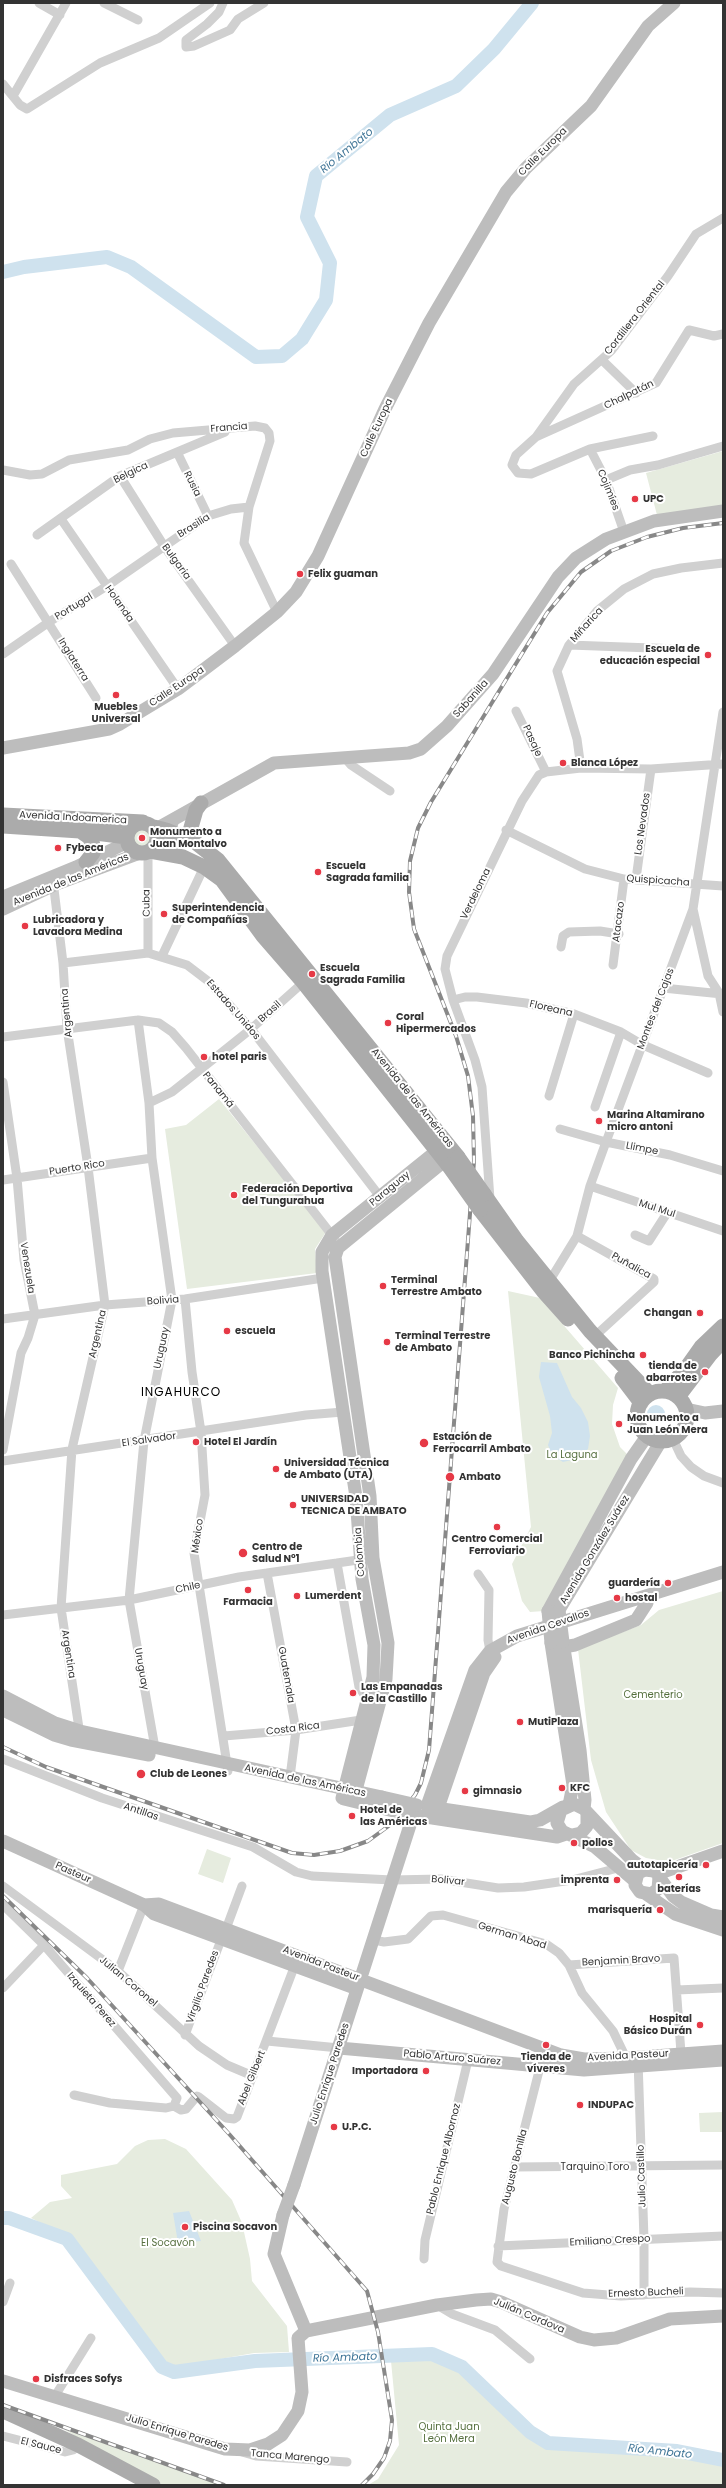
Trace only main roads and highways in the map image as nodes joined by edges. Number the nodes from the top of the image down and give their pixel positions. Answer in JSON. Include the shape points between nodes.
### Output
{"nodes":[{"id":1,"x":674,"y":3,"type":"edge"},
{"id":2,"x":723,"y":511,"type":"edge"},
{"id":3,"x":3,"y":748,"type":"edge"},
{"id":4,"x":201,"y":803,"type":"junction"},
{"id":5,"x":3,"y":815,"type":"edge"},
{"id":6,"x":3,"y":826,"type":"edge"},
{"id":7,"x":80,"y":831,"type":"junction"},
{"id":8,"x":155,"y":836,"type":"junction"},
{"id":9,"x":127,"y":840,"type":"junction"},
{"id":10,"x":195,"y":842,"type":"junction"},
{"id":11,"x":86,"y":862,"type":"junction"},
{"id":12,"x":53,"y":881,"type":"junction"},
{"id":13,"x":3,"y":896,"type":"edge"},
{"id":14,"x":3,"y":909,"type":"edge"},
{"id":15,"x":308,"y":978,"type":"junction"},
{"id":16,"x":448,"y":1155,"type":"junction"},
{"id":17,"x":332,"y":1235,"type":"joint"},
{"id":18,"x":340,"y":1246,"type":"joint"},
{"id":19,"x":546,"y":1287,"type":"junction"},
{"id":20,"x":723,"y":1326,"type":"edge"},
{"id":21,"x":723,"y":1341,"type":"edge"},
{"id":22,"x":646,"y":1399,"type":"junction"},
{"id":23,"x":679,"y":1404,"type":"junction"},
{"id":24,"x":723,"y":1411,"type":"edge"},
{"id":25,"x":660,"y":1439,"type":"junction"},
{"id":26,"x":723,"y":1572,"type":"edge"},
{"id":27,"x":723,"y":1580,"type":"edge"},
{"id":28,"x":647,"y":1603,"type":"junction"},
{"id":29,"x":558,"y":1645,"type":"junction"},
{"id":30,"x":3,"y":1696,"type":"edge"},
{"id":31,"x":467,"y":1706,"type":"junction"},
{"id":32,"x":3,"y":1710,"type":"edge"},
{"id":33,"x":81,"y":1736,"type":"junction"},
{"id":34,"x":572,"y":1740,"type":"junction"},
{"id":35,"x":228,"y":1768,"type":"junction"},
{"id":36,"x":349,"y":1795,"type":"junction"},
{"id":37,"x":567,"y":1806,"type":"junction"},
{"id":38,"x":420,"y":1810,"type":"junction"},
{"id":39,"x":585,"y":1811,"type":"junction"},
{"id":40,"x":569,"y":1835,"type":"junction"},
{"id":41,"x":3,"y":1841,"type":"edge"},
{"id":42,"x":723,"y":1851,"type":"edge"},
{"id":43,"x":654,"y":1874,"type":"junction"},
{"id":44,"x":635,"y":1881,"type":"junction"},
{"id":45,"x":646,"y":1894,"type":"junction"},
{"id":46,"x":144,"y":1905,"type":"joint"},
{"id":47,"x":723,"y":1917,"type":"edge"},
{"id":48,"x":723,"y":1930,"type":"edge"},
{"id":49,"x":224,"y":1934,"type":"junction"},
{"id":50,"x":359,"y":1984,"type":"junction"},
{"id":51,"x":339,"y":2048,"type":"junction"},
{"id":52,"x":723,"y":2051,"type":"edge"},
{"id":53,"x":634,"y":2060,"type":"junction"},
{"id":54,"x":723,"y":2060,"type":"edge"},
{"id":55,"x":723,"y":2316,"type":"edge"},
{"id":56,"x":306,"y":2331,"type":"junction"},
{"id":57,"x":3,"y":2381,"type":"edge"},
{"id":58,"x":3,"y":2411,"type":"edge"},
{"id":59,"x":3,"y":2418,"type":"edge"},
{"id":60,"x":76,"y":2447,"type":"junction"},
{"id":61,"x":132,"y":2485,"type":"edge"},
{"id":62,"x":153,"y":2485,"type":"edge"}],
"edges":[{"from":1,"to":3,"type":"main road","name":"Calle Europa","via":[[648,26],[591,106],[526,168],[506,192],[409,360],[318,556],[296,592],[277,612],[178,689],[109,729]]},
{"from":2,"to":4,"type":"main road","name":"Sabanilla","via":[[663,519],[606,539],[576,558],[558,577],[493,674],[447,726],[421,749],[410,753],[274,763]]},
{"from":4,"to":8,"type":"main road","name":"Sabanilla"},
{"from":4,"to":10,"type":"main road","via":[[196,810],[190,831]]},
{"from":5,"to":8,"type":"main road","name":"Avenida Indoamerica"},
{"from":6,"to":7,"type":"main road","name":"Avenida Indoamerica"},
{"from":7,"to":9,"type":"main road","name":"Avenida Indoamerica"},
{"from":7,"to":11,"type":"main road","via":[[89,837],[93,845],[93,853]]},
{"from":8,"to":9,"type":"main road","via":[[135,851]]},
{"from":8,"to":9,"type":"main road","via":[[134,825]]},
{"from":8,"to":10,"type":"main road","name":"Avenida de las Américas"},
{"from":8,"to":12,"type":"main road","name":"Avenida de las Américas"},
{"from":8,"to":15,"type":"main road","name":"Avenida de las Américas","via":[[183,857],[204,867],[222,880],[263,936]]},
{"from":9,"to":11,"type":"main road"},
{"from":10,"to":15,"type":"main road","name":"Avenida de las Américas","via":[[223,865]]},
{"from":11,"to":12,"type":"main road","name":"Avenida de las Américas"},
{"from":12,"to":13,"type":"main road","name":"Avenida de las Américas"},
{"from":12,"to":14,"type":"main road","name":"Avenida de las Américas"},
{"from":15,"to":16,"type":"main road","name":"Avenida de las Américas"},
{"from":16,"to":17,"type":"main road","name":"Paraguay","via":[[381,1198]]},
{"from":16,"to":18,"type":"main road","name":"Paraguay"},
{"from":16,"to":19,"type":"main road","name":"Avenida de las Américas","bridge":true},
{"from":17,"to":36,"type":"main road","name":"Colombia","via":[[322,1252],[323,1278],[356,1497],[360,1561],[374,1645],[373,1677],[361,1720]]},
{"from":18,"to":36,"type":"main road","name":"Colombia","via":[[335,1261],[370,1496],[373,1558],[388,1643],[386,1679]]},
{"from":19,"to":22,"type":"main road","name":"Avenida de las Américas","via":[[595,1336]]},
{"from":19,"to":22,"type":"main road","name":"Avenida de las Américas","via":[[620,1376]]},
{"from":20,"to":23,"type":"main road","via":[[701,1347],[684,1372]]},
{"from":21,"to":23,"type":"main road","via":[[710,1355]]},
{"from":22,"to":23,"type":"main road"},
{"from":22,"to":25,"type":"main road","via":[[637,1417],[639,1425]]},
{"from":23,"to":24,"type":"main road","via":[[705,1413]]},
{"from":23,"to":25,"type":"main road","via":[[684,1429]]},
{"from":25,"to":29,"type":"main road","name":"Avenida González Suárez","bridge":true,"via":[[631,1459],[557,1604]]},
{"from":26,"to":31,"type":"main road","name":"Avenida Cevallos","via":[[517,1636],[490,1651],[475,1670]]},
{"from":27,"to":28,"type":"main road","name":"Avenida Cevallos"},
{"from":28,"to":29,"type":"main road","via":[[636,1620],[575,1645]]},
{"from":28,"to":31,"type":"main road","name":"Avenida Cevallos","via":[[536,1636],[506,1648],[489,1664]]},
{"from":29,"to":34,"type":"main road","name":"Avenida González Suárez"},
{"from":30,"to":33,"type":"main road","name":"Avenida de las Américas"},
{"from":31,"to":38,"type":"main road","name":"Avenida Cevallos","via":[[450,1757]]},
{"from":32,"to":33,"type":"main road","name":"Avenida de las Américas","via":[[54,1734]]},
{"from":33,"to":35,"type":"main road","name":"Avenida de las Américas"},
{"from":33,"to":35,"type":"main road","name":"Avenida de las Américas","via":[[155,1748]]},
{"from":34,"to":37,"type":"main road","name":"Avenida González Suárez","via":[[573,1785]]},
{"from":34,"to":39,"type":"main road","name":"Avenida González Suárez"},
{"from":35,"to":36,"type":"main road","name":"Avenida de las Américas","via":[[288,1784]]},
{"from":35,"to":36,"type":"main road","name":"Avenida de las Américas","via":[[290,1777]]},
{"from":36,"to":38,"type":"main road","name":"Avenida de las Américas","bridge":true},
{"from":37,"to":38,"type":"main road","name":"Avenida de las Américas","via":[[540,1820],[530,1822]]},
{"from":37,"to":39,"type":"main road","via":[[574,1804]]},
{"from":37,"to":40,"type":"main road","name":"Avenida González Suárez","via":[[558,1814],[557,1823]]},
{"from":38,"to":40,"type":"main road","name":"Avenida de las Américas","via":[[557,1837]]},
{"from":38,"to":50,"type":"main road","name":"Julio Enrique Paredes","via":[[392,1880]]},
{"from":39,"to":40,"type":"main road","name":"Avenida González Suárez","via":[[588,1822],[584,1830]]},
{"from":39,"to":43,"type":"main road","via":[[632,1860]]},
{"from":40,"to":44,"type":"main road","via":[[595,1847]]},
{"from":41,"to":46,"type":"main road","name":"Pasteur"},
{"from":42,"to":43,"type":"main road"},
{"from":43,"to":44,"type":"main road","via":[[638,1874]]},
{"from":43,"to":45,"type":"main road","via":[[658,1890]]},
{"from":43,"to":47,"type":"main road","via":[[680,1902],[711,1915]]},
{"from":44,"to":45,"type":"main road","via":[[637,1889]]},
{"from":45,"to":48,"type":"main road","via":[[675,1914]]},
{"from":46,"to":49,"type":"main road","name":"Avenida Pasteur","via":[[159,1904]]},
{"from":49,"to":50,"type":"main road","name":"Avenida Pasteur"},
{"from":49,"to":50,"type":"main road","name":"Avenida Pasteur","via":[[295,1965]]},
{"from":50,"to":51,"type":"main road","name":"Julio Enrique Paredes"},
{"from":50,"to":53,"type":"main road","name":"Avenida Pasteur","via":[[561,2055]]},
{"from":51,"to":53,"type":"main road","name":"Pablo Arturo Suárez","via":[[584,2070]]},
{"from":51,"to":56,"type":"main road","name":"Julio Enrique Paredes","bridge":true,"via":[[283,2214],[274,2254]]},
{"from":52,"to":53,"type":"main road","name":"Avenida Pasteur","via":[[681,2053]]},
{"from":53,"to":54,"type":"main road","name":"Avenida Pasteur"},
{"from":55,"to":56,"type":"main road","name":"Julián Cordova","via":[[670,2319],[616,2338],[594,2340],[580,2337],[491,2299],[437,2305]]},
{"from":56,"to":57,"type":"main road","name":"Julio Enrique Paredes","via":[[298,2338],[297,2346],[302,2392],[298,2411],[282,2435],[257,2448],[233,2450]]},
{"from":58,"to":60,"type":"main road"},
{"from":59,"to":60,"type":"main road"},
{"from":60,"to":61,"type":"main road"},
{"from":60,"to":62,"type":"main road"}]}
